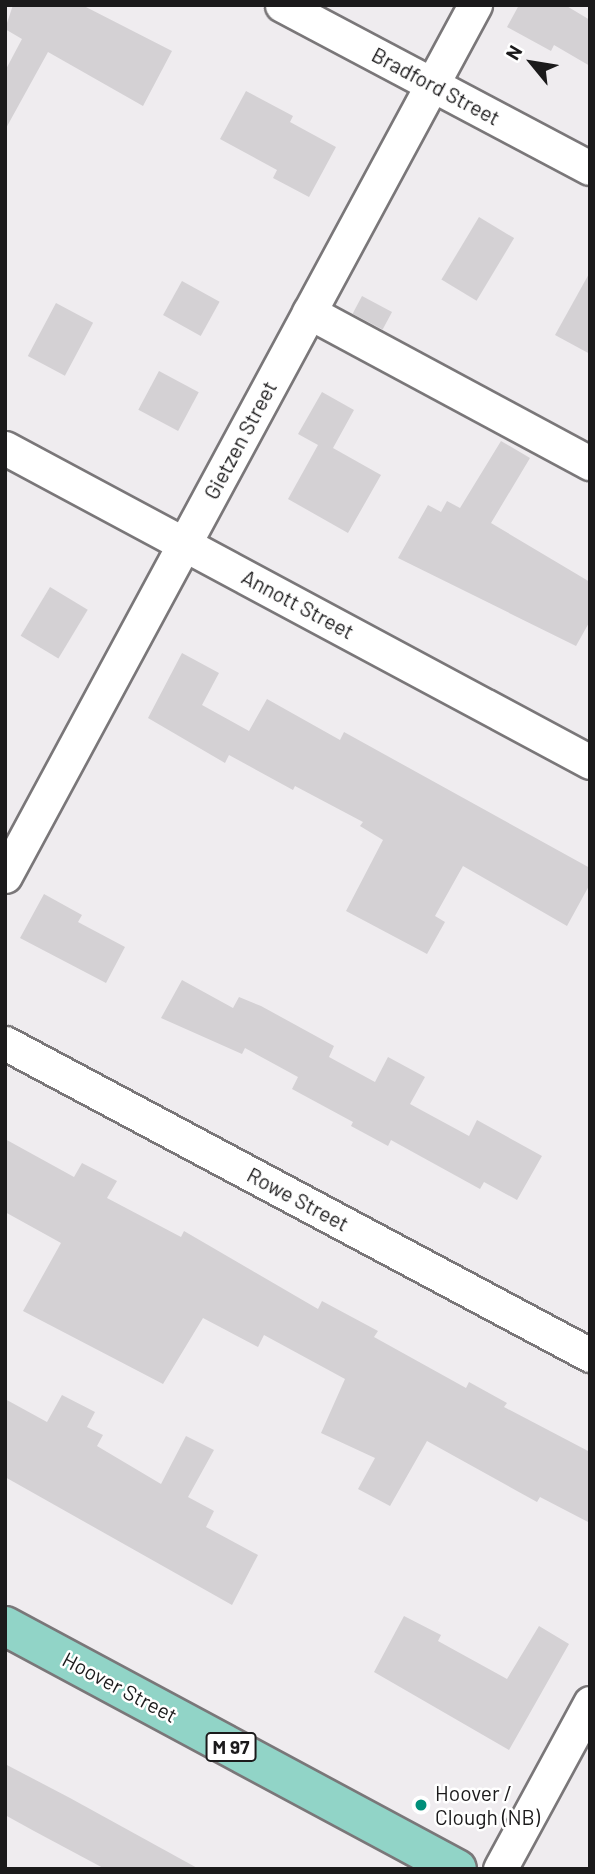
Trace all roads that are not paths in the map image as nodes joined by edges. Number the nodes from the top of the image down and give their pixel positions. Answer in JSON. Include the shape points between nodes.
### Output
{"nodes":[{"id":1,"x":282,"y":5,"type":"edge"},
{"id":2,"x":475,"y":5,"type":"edge"},
{"id":3,"x":433,"y":84,"type":"junction"},
{"id":4,"x":590,"y":168,"type":"edge"},
{"id":5,"x":309,"y":312,"type":"junction"},
{"id":6,"x":5,"y":448,"type":"edge"},
{"id":7,"x":590,"y":464,"type":"edge"},
{"id":8,"x":184,"y":543,"type":"junction"},
{"id":9,"x":590,"y":762,"type":"edge"},
{"id":10,"x":5,"y":876,"type":"edge"},
{"id":11,"x":5,"y":1043,"type":"edge"},
{"id":12,"x":590,"y":1355,"type":"edge"},
{"id":13,"x":5,"y":1626,"type":"edge"},
{"id":14,"x":590,"y":1703,"type":"edge"},
{"id":15,"x":457,"y":1869,"type":"edge"},
{"id":16,"x":500,"y":1869,"type":"edge"}],
"edges":[{"from":1,"to":3,"type":"street","name":"Bradford Street"},
{"from":2,"to":3,"type":"street","name":"Gietzen Street"},
{"from":3,"to":4,"type":"street","name":"Bradford Street"},
{"from":3,"to":5,"type":"street","name":"Gietzen Street"},
{"from":5,"to":7,"type":"street"},
{"from":5,"to":8,"type":"street","name":"Gietzen Street"},
{"from":6,"to":8,"type":"street","name":"Annott Street"},
{"from":8,"to":9,"type":"street","name":"Annott Street"},
{"from":8,"to":10,"type":"street","name":"Gietzen Street"},
{"from":11,"to":12,"type":"street","name":"Rowe Street"},
{"from":13,"to":15,"type":"main road","name":"Hoover Street","number":"M 97"},
{"from":14,"to":16,"type":"street"}]}
